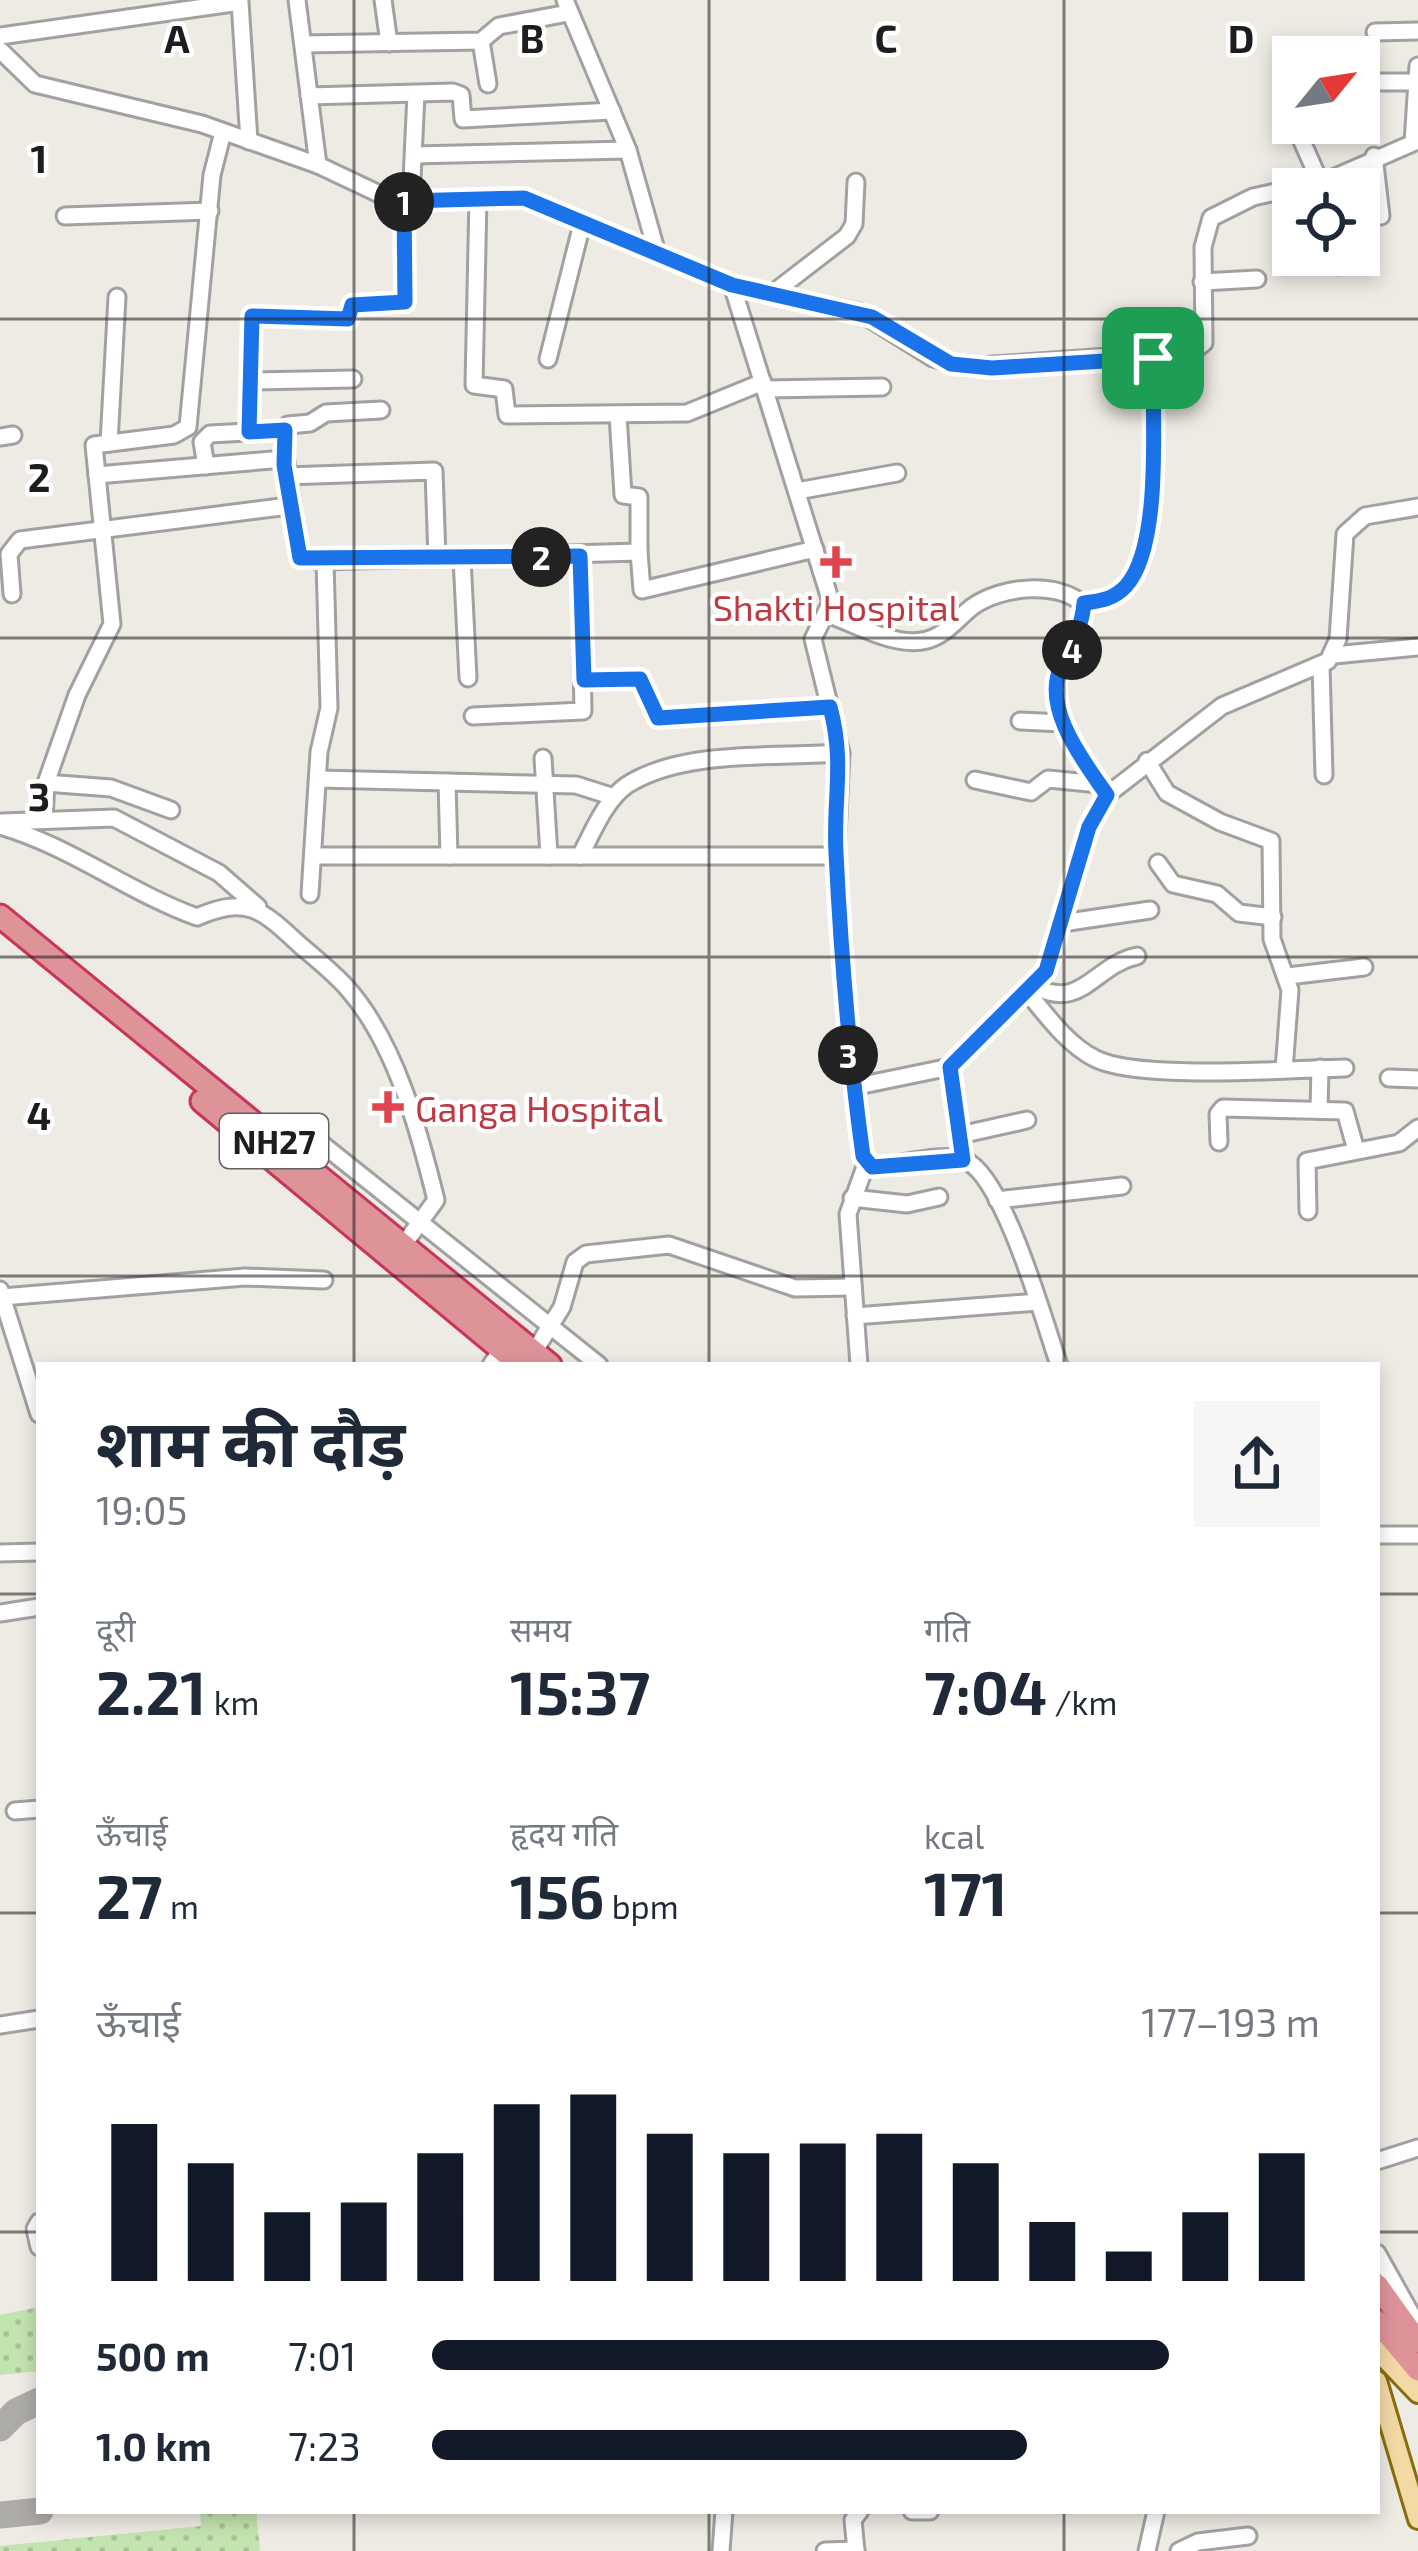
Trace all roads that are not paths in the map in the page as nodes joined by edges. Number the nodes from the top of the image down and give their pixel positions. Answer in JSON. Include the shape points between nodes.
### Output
{"nodes":[{"id":1,"x":297,"y":0,"type":"edge"},
{"id":2,"x":382,"y":0,"type":"edge"},
{"id":3,"x":566,"y":7,"type":"edge"},
{"id":4,"x":1418,"y":31,"type":"edge"},
{"id":5,"x":1376,"y":32,"type":"dead end"},
{"id":6,"x":0,"y":36,"type":"edge"},
{"id":7,"x":481,"y":41,"type":"junction"},
{"id":8,"x":389,"y":43,"type":"junction"},
{"id":9,"x":303,"y":44,"type":"junction"},
{"id":10,"x":1,"y":53,"type":"edge"},
{"id":11,"x":1416,"y":74,"type":"edge"},
{"id":12,"x":1380,"y":80,"type":"edge"},
{"id":13,"x":488,"y":84,"type":"dead end"},
{"id":14,"x":416,"y":94,"type":"junction"},
{"id":15,"x":309,"y":95,"type":"junction"},
{"id":16,"x":1416,"y":101,"type":"edge"},
{"id":17,"x":612,"y":111,"type":"junction"},
{"id":18,"x":223,"y":132,"type":"junction"},
{"id":19,"x":1417,"y":138,"type":"edge"},
{"id":20,"x":249,"y":141,"type":"junction"},
{"id":21,"x":628,"y":150,"type":"junction"},
{"id":22,"x":414,"y":155,"type":"junction"},
{"id":23,"x":1374,"y":156,"type":"junction"},
{"id":24,"x":318,"y":165,"type":"junction"},
{"id":25,"x":1353,"y":168,"type":"edge"},
{"id":26,"x":856,"y":182,"type":"dead end"},
{"id":27,"x":1272,"y":194,"type":"edge"},
{"id":28,"x":478,"y":198,"type":"junction"},
{"id":29,"x":407,"y":201,"type":"junction"},
{"id":30,"x":210,"y":211,"type":"junction"},
{"id":31,"x":1381,"y":216,"type":"dead end"},
{"id":32,"x":65,"y":217,"type":"dead end"},
{"id":33,"x":583,"y":224,"type":"junction"},
{"id":34,"x":657,"y":253,"type":"junction"},
{"id":35,"x":1257,"y":279,"type":"dead end"},
{"id":36,"x":1202,"y":282,"type":"junction"},
{"id":37,"x":732,"y":285,"type":"junction"},
{"id":38,"x":773,"y":293,"type":"junction"},
{"id":39,"x":117,"y":297,"type":"dead end"},
{"id":40,"x":1153,"y":358,"type":"junction"},
{"id":41,"x":548,"y":359,"type":"dead end"},
{"id":42,"x":353,"y":379,"type":"dead end"},
{"id":43,"x":250,"y":381,"type":"junction"},
{"id":44,"x":764,"y":386,"type":"junction"},
{"id":45,"x":882,"y":387,"type":"dead end"},
{"id":46,"x":381,"y":410,"type":"dead end"},
{"id":47,"x":618,"y":415,"type":"junction"},
{"id":48,"x":285,"y":430,"type":"junction"},
{"id":49,"x":249,"y":432,"type":"junction"},
{"id":50,"x":109,"y":443,"type":"junction"},
{"id":51,"x":206,"y":466,"type":"junction"},
{"id":52,"x":285,"y":467,"type":"junction"},
{"id":53,"x":897,"y":473,"type":"dead end"},
{"id":54,"x":97,"y":476,"type":"junction"},
{"id":55,"x":797,"y":491,"type":"junction"},
{"id":56,"x":290,"y":506,"type":"junction"},
{"id":57,"x":1418,"y":508,"type":"edge"},
{"id":58,"x":100,"y":527,"type":"junction"},
{"id":59,"x":815,"y":549,"type":"junction"},
{"id":60,"x":639,"y":553,"type":"junction"},
{"id":61,"x":580,"y":556,"type":"junction"},
{"id":62,"x":462,"y":558,"type":"junction"},
{"id":63,"x":437,"y":559,"type":"junction"},
{"id":64,"x":325,"y":561,"type":"junction"},
{"id":65,"x":12,"y":594,"type":"dead end"},
{"id":66,"x":1084,"y":603,"type":"junction"},
{"id":67,"x":830,"y":615,"type":"junction"},
{"id":68,"x":1417,"y":649,"type":"edge"},
{"id":69,"x":1328,"y":660,"type":"junction"},
{"id":70,"x":468,"y":677,"type":"dead end"},
{"id":71,"x":584,"y":680,"type":"junction"},
{"id":72,"x":830,"y":707,"type":"junction"},
{"id":73,"x":473,"y":716,"type":"dead end"},
{"id":74,"x":1020,"y":721,"type":"dead end"},
{"id":75,"x":1063,"y":723,"type":"junction"},
{"id":76,"x":841,"y":753,"type":"junction"},
{"id":77,"x":543,"y":758,"type":"dead end"},
{"id":78,"x":1147,"y":761,"type":"junction"},
{"id":79,"x":1324,"y":775,"type":"dead end"},
{"id":80,"x":318,"y":779,"type":"junction"},
{"id":81,"x":975,"y":780,"type":"dead end"},
{"id":82,"x":46,"y":782,"type":"junction"},
{"id":83,"x":447,"y":782,"type":"junction"},
{"id":84,"x":545,"y":784,"type":"junction"},
{"id":85,"x":1103,"y":789,"type":"junction"},
{"id":86,"x":614,"y":797,"type":"junction"},
{"id":87,"x":171,"y":810,"type":"dead end"},
{"id":88,"x":44,"y":819,"type":"junction"},
{"id":89,"x":0,"y":824,"type":"edge"},
{"id":90,"x":315,"y":856,"type":"junction"},
{"id":91,"x":449,"y":856,"type":"junction"},
{"id":92,"x":548,"y":856,"type":"junction"},
{"id":93,"x":580,"y":856,"type":"junction"},
{"id":94,"x":836,"y":856,"type":"junction"},
{"id":95,"x":1158,"y":863,"type":"dead end"},
{"id":96,"x":310,"y":894,"type":"dead end"},
{"id":97,"x":1150,"y":910,"type":"dead end"},
{"id":98,"x":265,"y":913,"type":"junction"},
{"id":99,"x":0,"y":916,"type":"edge"},
{"id":100,"x":1273,"y":917,"type":"junction"},
{"id":101,"x":1062,"y":923,"type":"junction"},
{"id":102,"x":0,"y":931,"type":"edge"},
{"id":103,"x":1137,"y":956,"type":"dead end"},
{"id":104,"x":1364,"y":967,"type":"dead end"},
{"id":105,"x":1288,"y":976,"type":"junction"},
{"id":106,"x":1031,"y":990,"type":"junction"},
{"id":107,"x":950,"y":1067,"type":"junction"},
{"id":108,"x":1320,"y":1068,"type":"junction"},
{"id":109,"x":1345,"y":1068,"type":"dead end"},
{"id":110,"x":1285,"y":1070,"type":"junction"},
{"id":111,"x":1389,"y":1078,"type":"dead end"},
{"id":112,"x":1418,"y":1079,"type":"edge"},
{"id":113,"x":853,"y":1087,"type":"junction"},
{"id":114,"x":1319,"y":1110,"type":"junction"},
{"id":115,"x":1028,"y":1120,"type":"dead end"},
{"id":116,"x":1418,"y":1128,"type":"edge"},
{"id":117,"x":960,"y":1135,"type":"junction"},
{"id":118,"x":1219,"y":1142,"type":"dead end"},
{"id":119,"x":276,"y":1143,"type":"junction"},
{"id":120,"x":1356,"y":1150,"type":"junction"},
{"id":121,"x":963,"y":1160,"type":"junction"},
{"id":122,"x":866,"y":1164,"type":"junction"},
{"id":123,"x":1122,"y":1186,"type":"dead end"},
{"id":124,"x":852,"y":1198,"type":"junction"},
{"id":125,"x":939,"y":1198,"type":"dead end"},
{"id":126,"x":997,"y":1200,"type":"junction"},
{"id":127,"x":1308,"y":1211,"type":"dead end"},
{"id":128,"x":421,"y":1220,"type":"junction"},
{"id":129,"x":402,"y":1246,"type":"junction"},
{"id":130,"x":324,"y":1280,"type":"dead end"},
{"id":131,"x":853,"y":1287,"type":"junction"},
{"id":132,"x":1,"y":1294,"type":"edge"},
{"id":133,"x":1038,"y":1302,"type":"junction"},
{"id":134,"x":855,"y":1316,"type":"junction"},
{"id":135,"x":550,"y":1326,"type":"junction"},
{"id":136,"x":6,"y":1328,"type":"edge"},
{"id":137,"x":496,"y":1357,"type":"edge"},
{"id":138,"x":534,"y":1361,"type":"edge"},
{"id":139,"x":595,"y":1362,"type":"edge"},
{"id":140,"x":859,"y":1362,"type":"edge"},
{"id":141,"x":1058,"y":1362,"type":"edge"},
{"id":142,"x":36,"y":1406,"type":"edge"},
{"id":143,"x":1417,"y":1534,"type":"edge"},
{"id":144,"x":1380,"y":1535,"type":"edge"},
{"id":145,"x":36,"y":1552,"type":"edge"},
{"id":146,"x":0,"y":1553,"type":"edge"},
{"id":147,"x":36,"y":1607,"type":"edge"},
{"id":148,"x":0,"y":1613,"type":"edge"},
{"id":149,"x":36,"y":1809,"type":"edge"},
{"id":150,"x":15,"y":1811,"type":"dead end"},
{"id":151,"x":36,"y":2019,"type":"edge"},
{"id":152,"x":0,"y":2025,"type":"edge"},
{"id":153,"x":1418,"y":2148,"type":"edge"},
{"id":154,"x":1380,"y":2161,"type":"edge"},
{"id":155,"x":1380,"y":2258,"type":"edge"},
{"id":156,"x":1418,"y":2326,"type":"edge"},
{"id":157,"x":1383,"y":2329,"type":"edge"},
{"id":158,"x":1418,"y":2342,"type":"edge"},
{"id":159,"x":1418,"y":2370,"type":"edge"},
{"id":160,"x":1380,"y":2391,"type":"edge"},
{"id":161,"x":1418,"y":2393,"type":"edge"},
{"id":162,"x":724,"y":2514,"type":"edge"},
{"id":163,"x":857,"y":2514,"type":"edge"},
{"id":164,"x":1155,"y":2514,"type":"edge"},
{"id":165,"x":1418,"y":2519,"type":"edge"},
{"id":166,"x":1248,"y":2536,"type":"dead end"},
{"id":167,"x":721,"y":2551,"type":"edge"},
{"id":168,"x":826,"y":2551,"type":"edge"},
{"id":169,"x":856,"y":2551,"type":"edge"},
{"id":170,"x":1147,"y":2551,"type":"edge"},
{"id":171,"x":1179,"y":2551,"type":"edge"}],
"edges":[{"from":1,"to":9,"type":"street"},
{"from":2,"to":8,"type":"street"},
{"from":3,"to":7,"type":"street","via":[[499,26]]},
{"from":3,"to":17,"type":"street"},
{"from":4,"to":5,"type":"street"},
{"from":6,"to":20,"type":"street","via":[[239,2]]},
{"from":7,"to":8,"type":"street"},
{"from":7,"to":13,"type":"street"},
{"from":8,"to":9,"type":"street"},
{"from":9,"to":15,"type":"street"},
{"from":10,"to":18,"type":"street","via":[[35,84]]},
{"from":11,"to":12,"type":"street"},
{"from":11,"to":16,"type":"street"},
{"from":14,"to":15,"type":"street"},
{"from":14,"to":17,"type":"street","via":[[461,95],[463,119]]},
{"from":14,"to":22,"type":"street"},
{"from":15,"to":24,"type":"street"},
{"from":16,"to":19,"type":"street"},
{"from":17,"to":21,"type":"street"},
{"from":18,"to":20,"type":"street"},
{"from":18,"to":30,"type":"street"},
{"from":19,"to":23,"type":"street"},
{"from":20,"to":24,"type":"street"},
{"from":21,"to":22,"type":"street"},
{"from":21,"to":34,"type":"street"},
{"from":22,"to":29,"type":"street"},
{"from":23,"to":25,"type":"street"},
{"from":23,"to":31,"type":"street"},
{"from":24,"to":29,"type":"street"},
{"from":26,"to":38,"type":"street","via":[[847,236]]},
{"from":27,"to":36,"type":"street","via":[[1211,218]]},
{"from":28,"to":29,"type":"street"},
{"from":28,"to":33,"type":"street","via":[[524,198]]},
{"from":28,"to":47,"type":"street","via":[[474,385],[504,388],[507,415]]},
{"from":29,"to":43,"type":"street","via":[[405,302],[352,305],[348,319],[252,316]]},
{"from":30,"to":32,"type":"street"},
{"from":30,"to":50,"type":"street","via":[[188,427]]},
{"from":33,"to":34,"type":"street"},
{"from":33,"to":41,"type":"street"},
{"from":34,"to":37,"type":"street"},
{"from":35,"to":36,"type":"street"},
{"from":36,"to":40,"type":"street","via":[[1201,348],[1183,359]]},
{"from":37,"to":38,"type":"street"},
{"from":37,"to":44,"type":"street"},
{"from":38,"to":40,"type":"street","via":[[872,317],[932,358],[964,367]]},
{"from":39,"to":50,"type":"street"},
{"from":40,"to":66,"type":"street","via":[[1148,517],[1137,568],[1113,597]]},
{"from":42,"to":43,"type":"street"},
{"from":43,"to":49,"type":"street"},
{"from":44,"to":45,"type":"street"},
{"from":44,"to":47,"type":"street","via":[[687,413]]},
{"from":44,"to":55,"type":"street"},
{"from":46,"to":48,"type":"street","via":[[326,413]]},
{"from":47,"to":60,"type":"street","via":[[623,495],[639,496]]},
{"from":48,"to":49,"type":"street"},
{"from":48,"to":52,"type":"street"},
{"from":49,"to":51,"type":"street","via":[[210,434],[202,442]]},
{"from":50,"to":54,"type":"street","via":[[94,446]]},
{"from":51,"to":52,"type":"street"},
{"from":51,"to":54,"type":"street"},
{"from":52,"to":56,"type":"street"},
{"from":52,"to":63,"type":"street","via":[[434,471]]},
{"from":53,"to":55,"type":"street"},
{"from":54,"to":58,"type":"street"},
{"from":55,"to":59,"type":"street"},
{"from":56,"to":58,"type":"street"},
{"from":56,"to":64,"type":"street","via":[[300,558]]},
{"from":57,"to":69,"type":"street","via":[[1365,516],[1345,534]]},
{"from":58,"to":65,"type":"street","via":[[14,543]]},
{"from":58,"to":82,"type":"street","via":[[112,624]]},
{"from":59,"to":60,"type":"street","via":[[642,590]]},
{"from":59,"to":67,"type":"street"},
{"from":60,"to":61,"type":"street"},
{"from":61,"to":62,"type":"street"},
{"from":61,"to":71,"type":"street"},
{"from":62,"to":63,"type":"street"},
{"from":62,"to":70,"type":"street"},
{"from":63,"to":64,"type":"street"},
{"from":64,"to":80,"type":"street","via":[[331,631]]},
{"from":66,"to":67,"type":"street","via":[[1011,591],[980,602],[933,638],[913,641]]},
{"from":66,"to":75,"type":"street","via":[[1059,674]]},
{"from":67,"to":72,"type":"street","via":[[813,639]]},
{"from":68,"to":69,"type":"street"},
{"from":69,"to":78,"type":"street","via":[[1222,706]]},
{"from":69,"to":79,"type":"street"},
{"from":71,"to":72,"type":"street","via":[[640,679],[658,718]]},
{"from":71,"to":73,"type":"street","via":[[583,711]]},
{"from":72,"to":76,"type":"street"},
{"from":74,"to":75,"type":"street"},
{"from":75,"to":85,"type":"street"},
{"from":76,"to":86,"type":"street","via":[[691,764],[628,784]]},
{"from":76,"to":94,"type":"street"},
{"from":77,"to":84,"type":"street"},
{"from":78,"to":85,"type":"street"},
{"from":78,"to":100,"type":"street","via":[[1167,793],[1268,837]]},
{"from":80,"to":83,"type":"street"},
{"from":80,"to":90,"type":"street"},
{"from":81,"to":85,"type":"street","via":[[1030,792],[1048,779]]},
{"from":82,"to":87,"type":"street","via":[[112,788]]},
{"from":82,"to":88,"type":"street"},
{"from":83,"to":84,"type":"street"},
{"from":83,"to":91,"type":"street"},
{"from":84,"to":86,"type":"street"},
{"from":84,"to":92,"type":"street"},
{"from":85,"to":101,"type":"street"},
{"from":86,"to":93,"type":"street"},
{"from":88,"to":89,"type":"street"},
{"from":88,"to":98,"type":"street","via":[[114,818],[152,834],[219,873]]},
{"from":89,"to":98,"type":"street","via":[[197,917],[230,903]]},
{"from":90,"to":91,"type":"street"},
{"from":90,"to":96,"type":"street"},
{"from":91,"to":92,"type":"street"},
{"from":92,"to":93,"type":"street"},
{"from":93,"to":94,"type":"street"},
{"from":94,"to":113,"type":"street"},
{"from":95,"to":100,"type":"street","via":[[1173,884],[1216,894],[1239,913]]},
{"from":97,"to":101,"type":"street"},
{"from":98,"to":128,"type":"street","via":[[349,990],[380,1039],[422,1141],[436,1200]]},
{"from":99,"to":119,"type":"highway","number":"NH27"},
{"from":100,"to":105,"type":"street","via":[[1274,950]]},
{"from":101,"to":106,"type":"street","via":[[1052,962]]},
{"from":102,"to":137,"type":"highway","number":"NH27"},
{"from":103,"to":106,"type":"street","via":[[1077,994]]},
{"from":104,"to":105,"type":"street"},
{"from":105,"to":110,"type":"street"},
{"from":106,"to":107,"type":"street"},
{"from":106,"to":110,"type":"street","via":[[1082,1051],[1112,1065]]},
{"from":107,"to":113,"type":"street"},
{"from":107,"to":117,"type":"street"},
{"from":108,"to":109,"type":"street"},
{"from":108,"to":110,"type":"street"},
{"from":108,"to":114,"type":"street"},
{"from":111,"to":112,"type":"street"},
{"from":113,"to":122,"type":"street"},
{"from":114,"to":118,"type":"street","via":[[1223,1108]]},
{"from":114,"to":120,"type":"street","via":[[1347,1113]]},
{"from":115,"to":117,"type":"street"},
{"from":116,"to":120,"type":"street","via":[[1399,1143]]},
{"from":117,"to":121,"type":"street"},
{"from":119,"to":128,"type":"street","via":[[322,1144]]},
{"from":119,"to":129,"type":"highway","number":"NH27"},
{"from":120,"to":127,"type":"street","via":[[1307,1161]]},
{"from":121,"to":122,"type":"street"},
{"from":121,"to":126,"type":"street"},
{"from":122,"to":124,"type":"street"},
{"from":123,"to":126,"type":"street"},
{"from":124,"to":125,"type":"street"},
{"from":124,"to":131,"type":"street"},
{"from":126,"to":133,"type":"street"},
{"from":128,"to":129,"type":"street"},
{"from":128,"to":135,"type":"street"},
{"from":129,"to":138,"type":"highway","number":"NH27"},
{"from":130,"to":132,"type":"street","via":[[245,1276]]},
{"from":131,"to":134,"type":"street"},
{"from":131,"to":135,"type":"street","via":[[795,1288],[669,1245],[622,1249],[579,1257]]},
{"from":132,"to":136,"type":"street"},
{"from":133,"to":134,"type":"street"},
{"from":133,"to":141,"type":"street"},
{"from":134,"to":140,"type":"street"},
{"from":135,"to":138,"type":"street"},
{"from":135,"to":139,"type":"street"},
{"from":136,"to":142,"type":"street"},
{"from":137,"to":138,"type":"highway","number":"NH27"},
{"from":143,"to":144,"type":"street"},
{"from":145,"to":146,"type":"street"},
{"from":147,"to":148,"type":"street"},
{"from":149,"to":150,"type":"street"},
{"from":151,"to":152,"type":"street"},
{"from":153,"to":154,"type":"street"},
{"from":155,"to":156,"type":"street"},
{"from":157,"to":158,"type":"highway"},
{"from":157,"to":159,"type":"highway"},
{"from":157,"to":161,"type":"main road"},
{"from":160,"to":165,"type":"main road"},
{"from":162,"to":167,"type":"street"},
{"from":163,"to":169,"type":"street"},
{"from":164,"to":170,"type":"street"},
{"from":166,"to":171,"type":"street"},
{"from":168,"to":169,"type":"street"}]}
